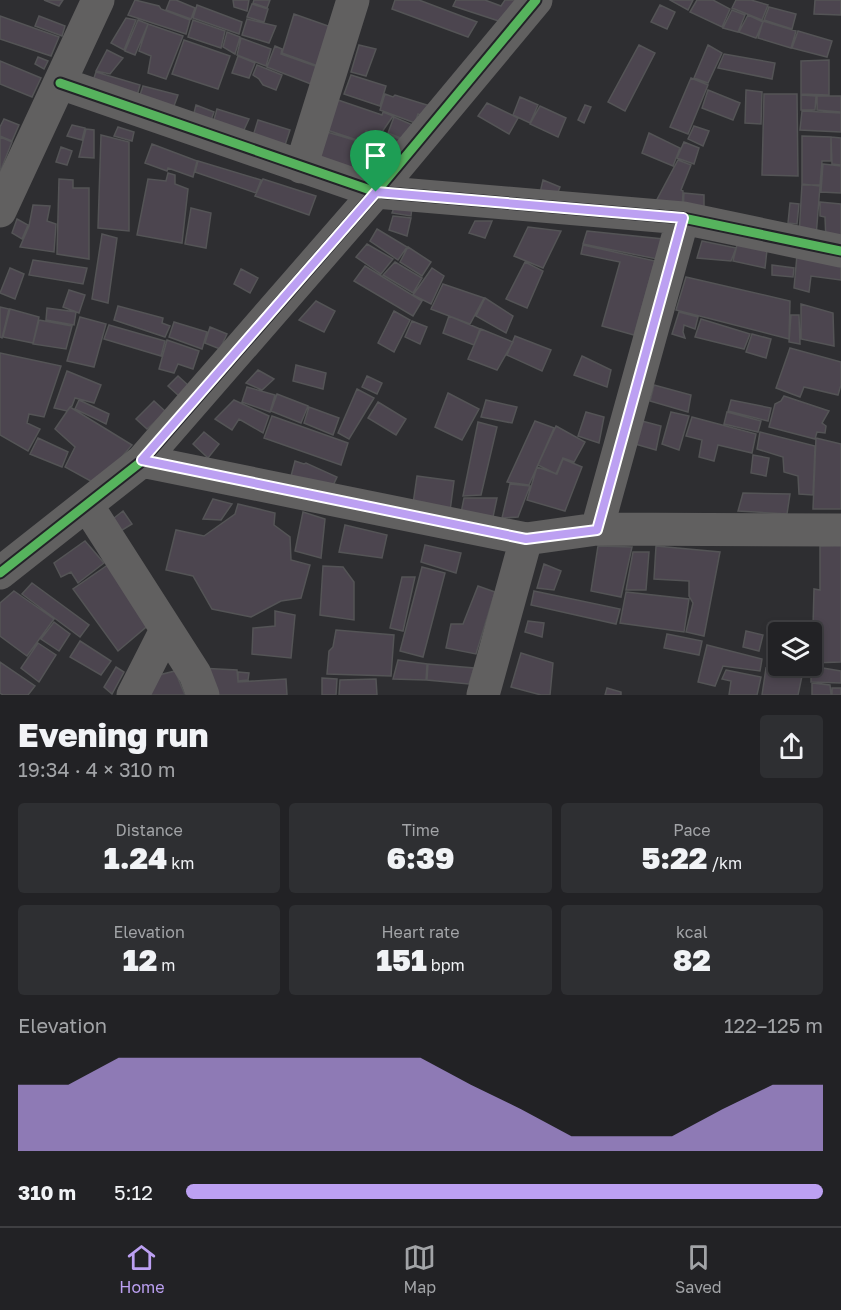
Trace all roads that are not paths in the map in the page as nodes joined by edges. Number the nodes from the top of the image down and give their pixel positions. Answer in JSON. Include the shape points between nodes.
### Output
{"nodes":[{"id":1,"x":98,"y":0,"type":"edge"},
{"id":2,"x":353,"y":0,"type":"edge"},
{"id":3,"x":536,"y":0,"type":"edge"},
{"id":4,"x":60,"y":83,"type":"junction"},
{"id":5,"x":302,"y":167,"type":"junction"},
{"id":6,"x":376,"y":192,"type":"junction"},
{"id":7,"x":0,"y":211,"type":"edge"},
{"id":8,"x":683,"y":218,"type":"junction"},
{"id":9,"x":841,"y":251,"type":"edge"},
{"id":10,"x":142,"y":460,"type":"junction"},
{"id":11,"x":87,"y":505,"type":"junction"},
{"id":12,"x":597,"y":530,"type":"junction"},
{"id":13,"x":841,"y":530,"type":"edge"},
{"id":14,"x":526,"y":539,"type":"junction"},
{"id":15,"x":0,"y":573,"type":"edge"},
{"id":16,"x":166,"y":630,"type":"junction"},
{"id":17,"x":133,"y":695,"type":"edge"},
{"id":18,"x":202,"y":695,"type":"edge"},
{"id":19,"x":483,"y":695,"type":"edge"}],
"edges":[{"from":1,"to":4,"type":"street"},
{"from":2,"to":5,"type":"street"},
{"from":3,"to":6,"type":"street"},
{"from":4,"to":5,"type":"street"},
{"from":4,"to":7,"type":"street"},
{"from":5,"to":6,"type":"street"},
{"from":6,"to":8,"type":"street"},
{"from":6,"to":10,"type":"street"},
{"from":8,"to":9,"type":"street"},
{"from":8,"to":12,"type":"street"},
{"from":10,"to":11,"type":"street"},
{"from":10,"to":14,"type":"street"},
{"from":11,"to":15,"type":"street"},
{"from":11,"to":16,"type":"street"},
{"from":12,"to":13,"type":"street"},
{"from":12,"to":14,"type":"street"},
{"from":14,"to":19,"type":"street"},
{"from":16,"to":17,"type":"street"},
{"from":16,"to":18,"type":"street","via":[[195,674]]}]}
